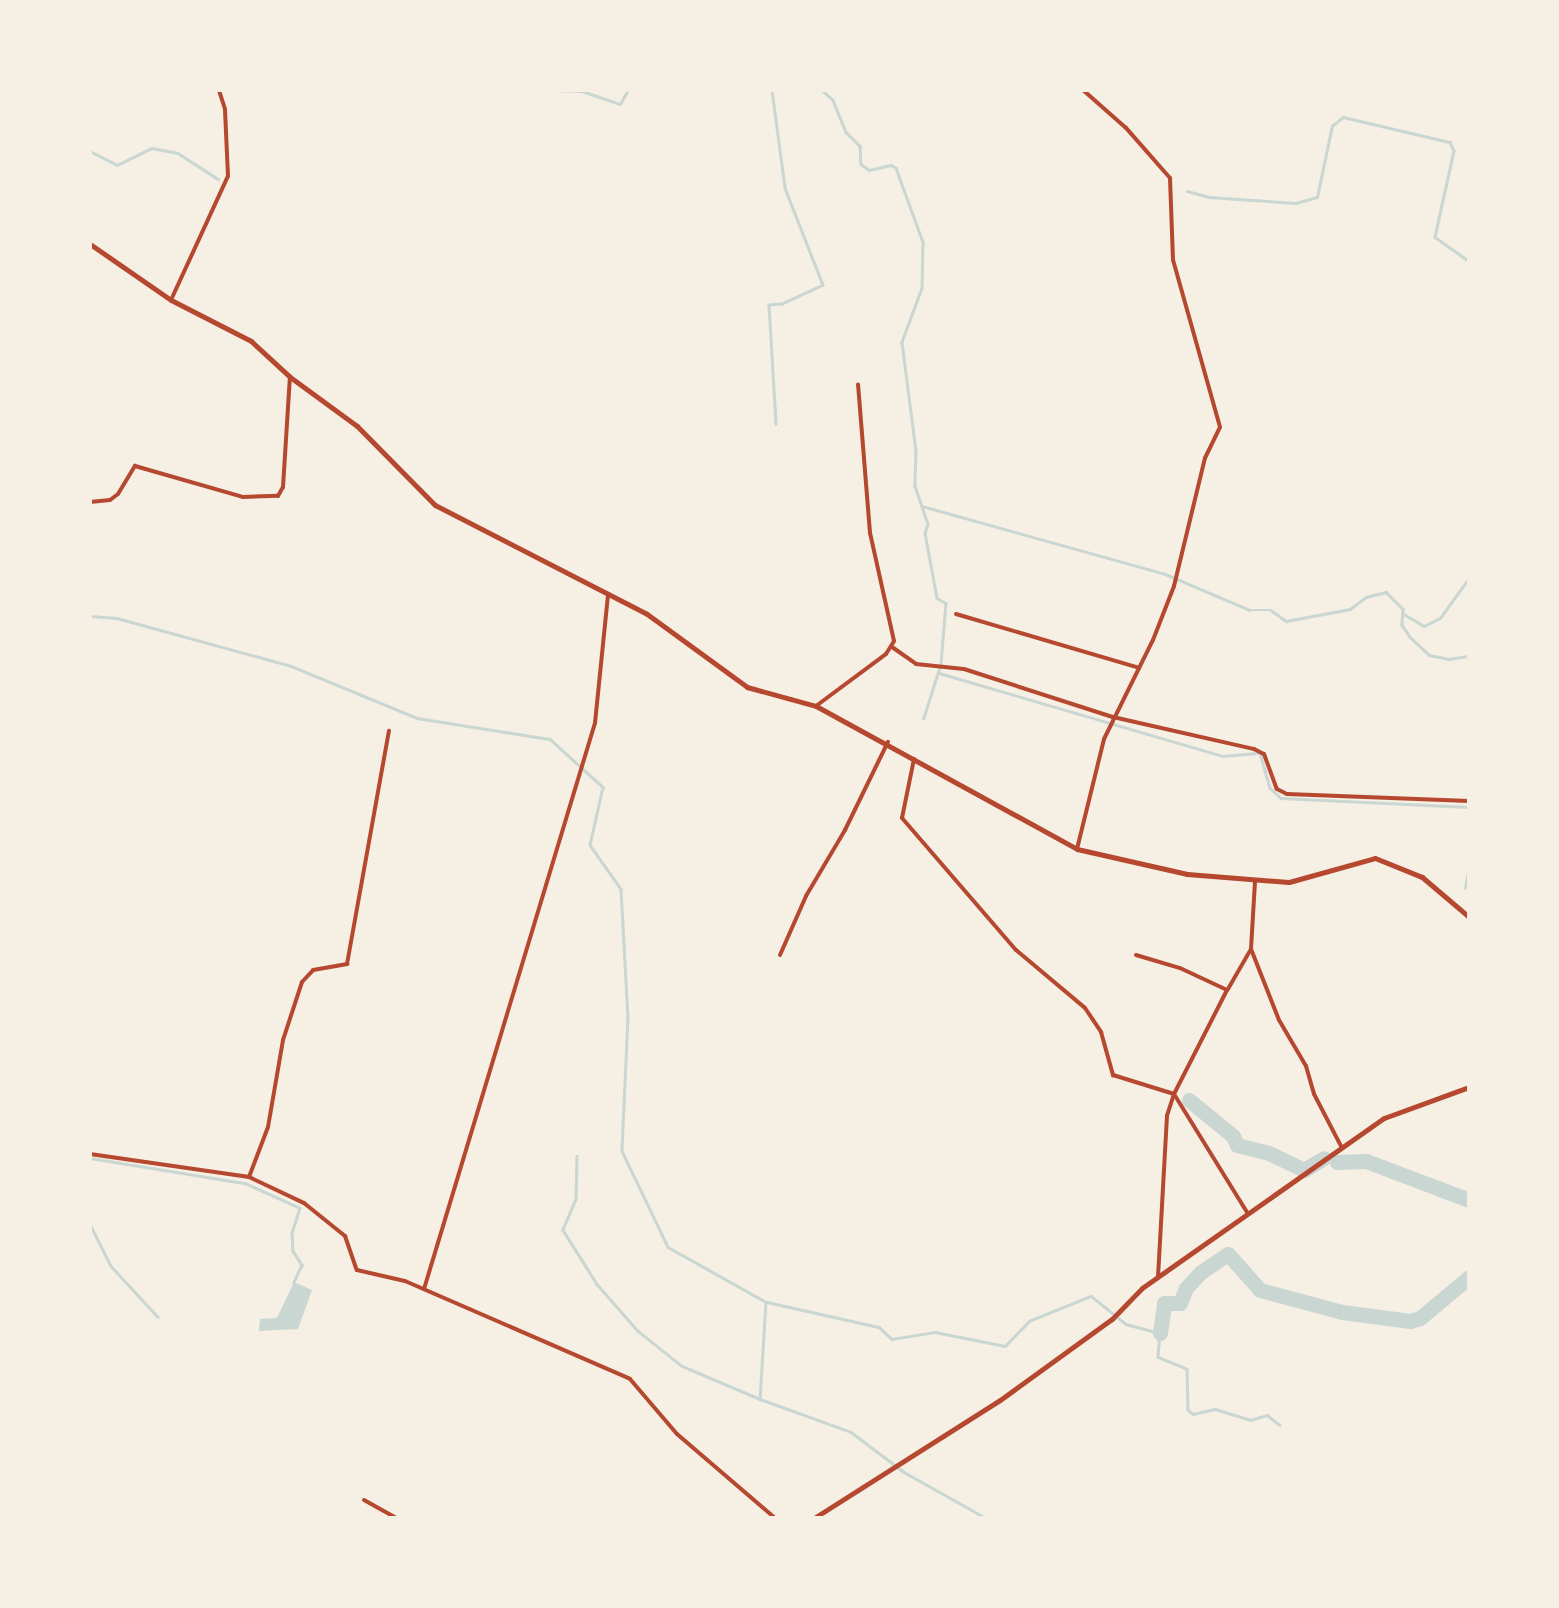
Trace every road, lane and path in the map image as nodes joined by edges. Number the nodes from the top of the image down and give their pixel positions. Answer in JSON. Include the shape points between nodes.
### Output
{"nodes":[{"id":1,"x":219,"y":90,"type":"edge"},
{"id":2,"x":1084,"y":90,"type":"edge"},
{"id":3,"x":90,"y":244,"type":"edge"},
{"id":4,"x":171,"y":300,"type":"junction"},
{"id":5,"x":290,"y":377,"type":"junction"},
{"id":6,"x":858,"y":384,"type":"dead end"},
{"id":7,"x":90,"y":502,"type":"edge"},
{"id":8,"x":608,"y":596,"type":"junction"},
{"id":9,"x":956,"y":614,"type":"dead end"},
{"id":10,"x":892,"y":647,"type":"junction"},
{"id":11,"x":1139,"y":668,"type":"junction"},
{"id":12,"x":816,"y":706,"type":"junction"},
{"id":13,"x":1114,"y":717,"type":"junction"},
{"id":14,"x":389,"y":730,"type":"dead end"},
{"id":15,"x":888,"y":742,"type":"junction"},
{"id":16,"x":914,"y":759,"type":"junction"},
{"id":17,"x":1469,"y":801,"type":"edge"},
{"id":18,"x":1077,"y":849,"type":"junction"},
{"id":19,"x":1255,"y":881,"type":"junction"},
{"id":20,"x":1469,"y":917,"type":"edge"},
{"id":21,"x":1251,"y":949,"type":"junction"},
{"id":22,"x":780,"y":955,"type":"dead end"},
{"id":23,"x":1136,"y":955,"type":"dead end"},
{"id":24,"x":1226,"y":990,"type":"junction"},
{"id":25,"x":1469,"y":1087,"type":"edge"},
{"id":26,"x":1174,"y":1094,"type":"junction"},
{"id":27,"x":1342,"y":1148,"type":"junction"},
{"id":28,"x":90,"y":1154,"type":"edge"},
{"id":29,"x":249,"y":1178,"type":"junction"},
{"id":30,"x":1247,"y":1212,"type":"junction"},
{"id":31,"x":1158,"y":1276,"type":"junction"},
{"id":32,"x":424,"y":1289,"type":"junction"},
{"id":33,"x":364,"y":1500,"type":"dead end"},
{"id":34,"x":397,"y":1518,"type":"edge"},
{"id":35,"x":776,"y":1518,"type":"edge"},
{"id":36,"x":814,"y":1518,"type":"edge"}],
"edges":[{"from":1,"to":4,"type":"street","via":[[228,176]]},
{"from":2,"to":11,"type":"street","via":[[1170,178],[1174,260],[1220,427],[1205,458],[1174,586]]},
{"from":3,"to":4,"type":"street"},
{"from":4,"to":5,"type":"street","via":[[252,340]]},
{"from":5,"to":7,"type":"street","via":[[278,496],[243,497],[135,466],[118,494]]},
{"from":5,"to":8,"type":"street","via":[[358,426],[435,505]]},
{"from":6,"to":10,"type":"street","via":[[870,533]]},
{"from":8,"to":12,"type":"street","via":[[647,614],[747,687]]},
{"from":8,"to":32,"type":"street","via":[[595,723]]},
{"from":9,"to":11,"type":"street"},
{"from":10,"to":12,"type":"street"},
{"from":10,"to":13,"type":"street","via":[[916,664],[953,666]]},
{"from":11,"to":13,"type":"street"},
{"from":12,"to":15,"type":"street"},
{"from":13,"to":17,"type":"street","via":[[1254,749],[1264,754],[1276,789],[1288,794]]},
{"from":13,"to":18,"type":"street"},
{"from":14,"to":29,"type":"street","via":[[346,964],[313,970],[302,982],[283,1040],[268,1127]]},
{"from":15,"to":16,"type":"street"},
{"from":15,"to":22,"type":"street"},
{"from":16,"to":18,"type":"street"},
{"from":16,"to":26,"type":"street","via":[[902,818],[1016,950],[1084,1008],[1101,1032],[1113,1075]]},
{"from":18,"to":19,"type":"street","via":[[1187,874]]},
{"from":19,"to":20,"type":"street","via":[[1290,882],[1375,858],[1422,876]]},
{"from":19,"to":21,"type":"street"},
{"from":21,"to":24,"type":"street"},
{"from":21,"to":27,"type":"street"},
{"from":23,"to":24,"type":"street"},
{"from":24,"to":26,"type":"street"},
{"from":25,"to":27,"type":"street","via":[[1384,1118]]},
{"from":26,"to":30,"type":"street"},
{"from":26,"to":31,"type":"street","via":[[1168,1104]]},
{"from":27,"to":30,"type":"street"},
{"from":28,"to":29,"type":"street"},
{"from":29,"to":32,"type":"street","via":[[330,1219],[357,1270]]},
{"from":30,"to":31,"type":"street"},
{"from":31,"to":36,"type":"street","via":[[1112,1319],[1000,1400]]},
{"from":32,"to":35,"type":"street","via":[[630,1379],[677,1434]]},
{"from":33,"to":34,"type":"street"}]}
